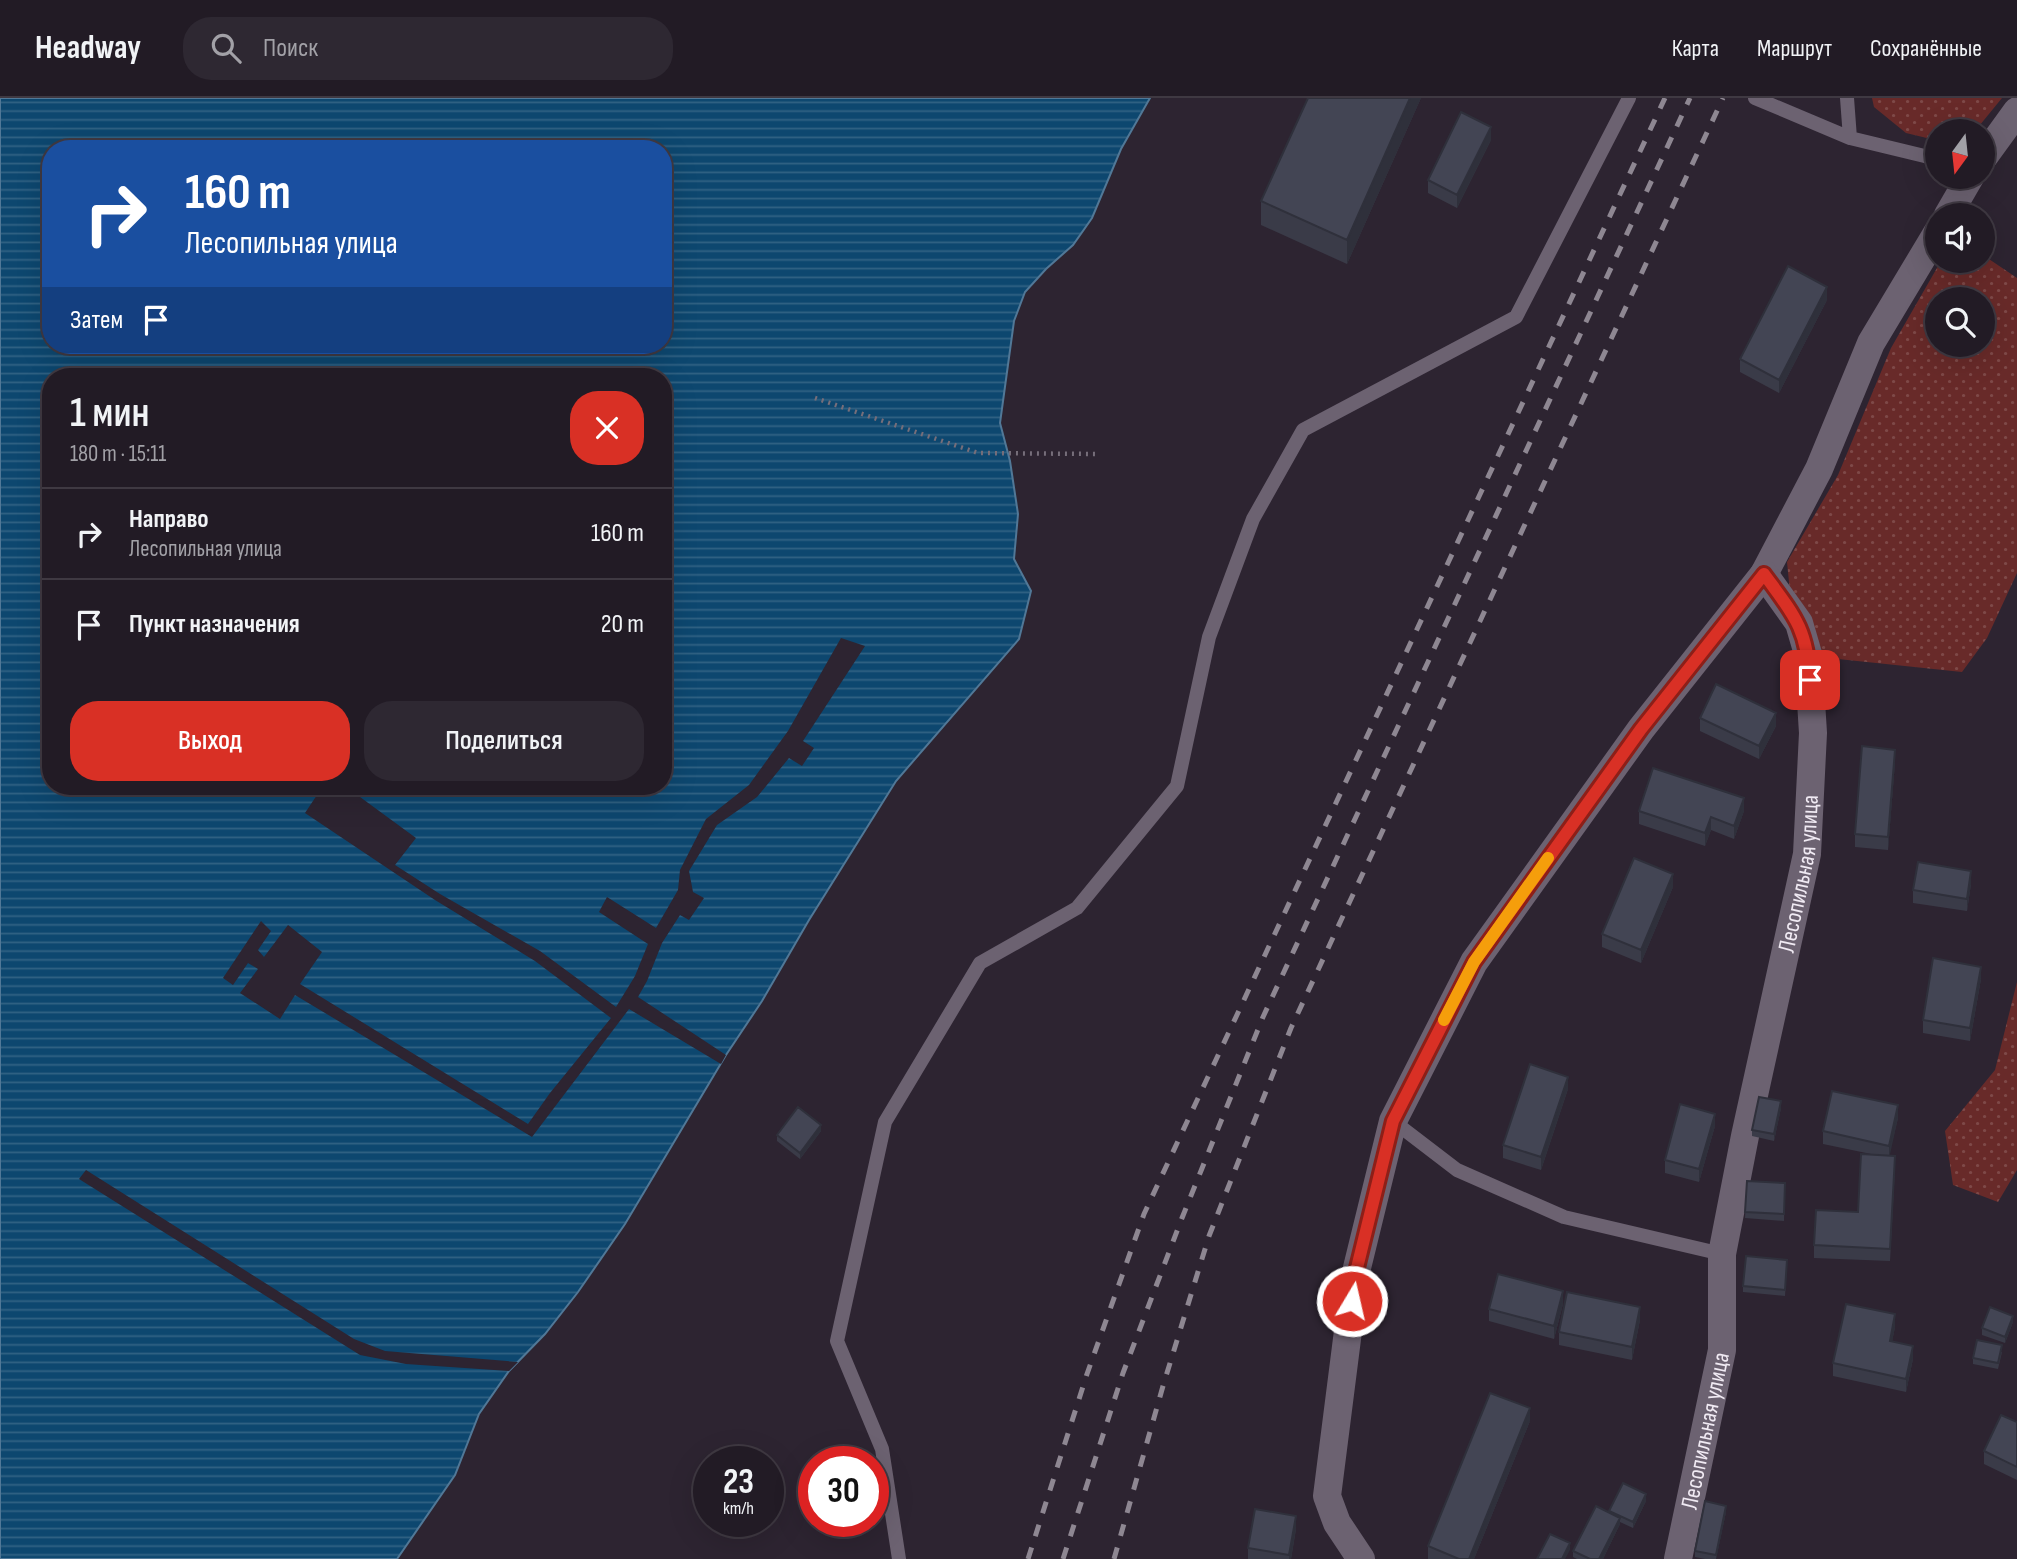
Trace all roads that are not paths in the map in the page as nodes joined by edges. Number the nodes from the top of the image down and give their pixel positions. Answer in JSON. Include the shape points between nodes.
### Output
{"nodes":[{"id":1,"x":1629,"y":98,"type":"edge"},
{"id":2,"x":1755,"y":98,"type":"edge"},
{"id":3,"x":1847,"y":98,"type":"edge"},
{"id":4,"x":2017,"y":111,"type":"edge"},
{"id":5,"x":1850,"y":138,"type":"junction"},
{"id":6,"x":1995,"y":141,"type":"edge"},
{"id":7,"x":1925,"y":156,"type":"edge"},
{"id":8,"x":1925,"y":253,"type":"edge"},
{"id":9,"x":1764,"y":574,"type":"junction"},
{"id":10,"x":1393,"y":1121,"type":"junction"},
{"id":11,"x":1722,"y":1254,"type":"junction"},
{"id":12,"x":899,"y":1559,"type":"edge"},
{"id":13,"x":1361,"y":1559,"type":"edge"},
{"id":14,"x":1678,"y":1559,"type":"edge"}],
"edges":[{"from":1,"to":12,"type":"lane","via":[[1516,317],[1303,430],[1253,519],[1209,637],[1177,786],[1077,908],[981,963],[885,1122],[837,1341],[881,1449]]},
{"from":2,"to":5,"type":"lane"},
{"from":3,"to":5,"type":"lane"},
{"from":4,"to":6,"type":"street"},
{"from":5,"to":7,"type":"lane"},
{"from":8,"to":9,"type":"street","via":[[1871,343],[1819,470]]},
{"from":9,"to":10,"type":"street","via":[[1641,729],[1474,962]]},
{"from":9,"to":11,"type":"street","name":"Лесопильная улица","via":[[1799,622],[1808,654],[1813,733],[1807,854]]},
{"from":10,"to":11,"type":"lane","via":[[1457,1170],[1564,1217]]},
{"from":10,"to":13,"type":"street","via":[[1355,1276],[1327,1496],[1337,1523]]},
{"from":11,"to":14,"type":"street","name":"Лесопильная улица","via":[[1722,1350]]}]}
